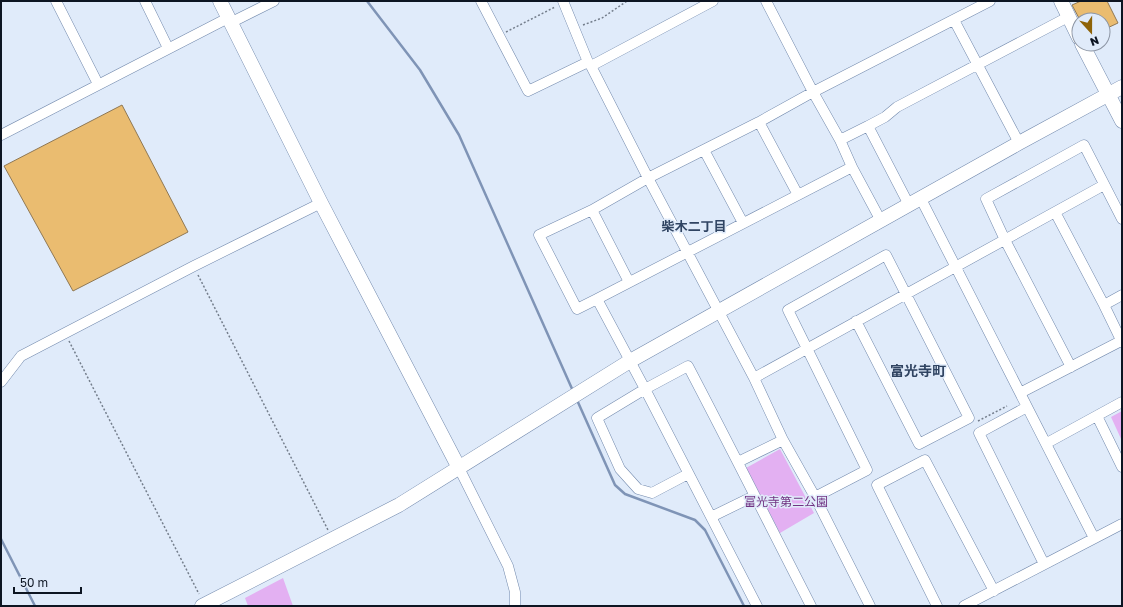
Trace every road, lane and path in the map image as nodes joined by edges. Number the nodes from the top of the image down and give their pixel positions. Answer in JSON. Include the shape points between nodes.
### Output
{"nodes":[{"id":1,"x":56,"y":1,"type":"edge"},
{"id":2,"x":145,"y":1,"type":"edge"},
{"id":3,"x":220,"y":1,"type":"edge"},
{"id":4,"x":274,"y":1,"type":"edge"},
{"id":5,"x":482,"y":1,"type":"edge"},
{"id":6,"x":627,"y":1,"type":"edge"},
{"id":7,"x":713,"y":1,"type":"edge"},
{"id":8,"x":766,"y":1,"type":"edge"},
{"id":9,"x":990,"y":1,"type":"edge"},
{"id":10,"x":1060,"y":1,"type":"edge"},
{"id":11,"x":563,"y":2,"type":"edge"},
{"id":12,"x":1068,"y":17,"type":"junction"},
{"id":13,"x":954,"y":20,"type":"junction"},
{"id":14,"x":229,"y":21,"type":"junction"},
{"id":15,"x":1071,"y":23,"type":"edge"},
{"id":16,"x":573,"y":28,"type":"junction"},
{"id":17,"x":499,"y":35,"type":"junction"},
{"id":18,"x":168,"y":48,"type":"junction"},
{"id":19,"x":1086,"y":52,"type":"edge"},
{"id":20,"x":590,"y":64,"type":"junction"},
{"id":21,"x":977,"y":64,"type":"junction"},
{"id":22,"x":98,"y":84,"type":"junction"},
{"id":23,"x":1122,"y":87,"type":"edge"},
{"id":24,"x":813,"y":92,"type":"junction"},
{"id":25,"x":1108,"y":94,"type":"junction"},
{"id":26,"x":759,"y":122,"type":"junction"},
{"id":27,"x":1122,"y":122,"type":"edge"},
{"id":28,"x":868,"y":126,"type":"junction"},
{"id":29,"x":1,"y":134,"type":"edge"},
{"id":30,"x":840,"y":140,"type":"junction"},
{"id":31,"x":1019,"y":143,"type":"junction"},
{"id":32,"x":704,"y":150,"type":"junction"},
{"id":33,"x":852,"y":167,"type":"junction"},
{"id":34,"x":648,"y":178,"type":"junction"},
{"id":35,"x":1104,"y":185,"type":"junction"},
{"id":36,"x":798,"y":195,"type":"junction"},
{"id":37,"x":915,"y":202,"type":"junction"},
{"id":38,"x":321,"y":203,"type":"junction"},
{"id":39,"x":592,"y":210,"type":"junction"},
{"id":40,"x":1055,"y":212,"type":"junction"},
{"id":41,"x":1122,"y":218,"type":"edge"},
{"id":42,"x":881,"y":220,"type":"junction"},
{"id":43,"x":743,"y":223,"type":"junction"},
{"id":44,"x":1005,"y":240,"type":"junction"},
{"id":45,"x":687,"y":253,"type":"junction"},
{"id":46,"x":194,"y":266,"type":"junction"},
{"id":47,"x":956,"y":266,"type":"junction"},
{"id":48,"x":629,"y":282,"type":"junction"},
{"id":49,"x":906,"y":294,"type":"junction"},
{"id":50,"x":1122,"y":296,"type":"edge"},
{"id":51,"x":597,"y":299,"type":"junction"},
{"id":52,"x":1104,"y":305,"type":"junction"},
{"id":53,"x":718,"y":312,"type":"junction"},
{"id":54,"x":856,"y":322,"type":"junction"},
{"id":55,"x":66,"y":334,"type":"junction"},
{"id":56,"x":1122,"y":342,"type":"edge"},
{"id":57,"x":806,"y":349,"type":"junction"},
{"id":58,"x":630,"y":361,"type":"junction"},
{"id":59,"x":1071,"y":367,"type":"junction"},
{"id":60,"x":754,"y":378,"type":"junction"},
{"id":61,"x":1,"y":382,"type":"edge"},
{"id":62,"x":646,"y":389,"type":"junction"},
{"id":63,"x":1020,"y":393,"type":"junction"},
{"id":64,"x":1122,"y":402,"type":"edge"},
{"id":65,"x":1027,"y":407,"type":"junction"},
{"id":66,"x":1096,"y":416,"type":"junction"},
{"id":67,"x":784,"y":440,"type":"junction"},
{"id":68,"x":1047,"y":443,"type":"junction"},
{"id":69,"x":738,"y":462,"type":"junction"},
{"id":70,"x":1122,"y":467,"type":"edge"},
{"id":71,"x":459,"y":468,"type":"junction"},
{"id":72,"x":688,"y":474,"type":"junction"},
{"id":73,"x":754,"y":496,"type":"junction"},
{"id":74,"x":815,"y":497,"type":"junction"},
{"id":75,"x":711,"y":518,"type":"junction"},
{"id":76,"x":1122,"y":524,"type":"edge"},
{"id":77,"x":1094,"y":538,"type":"junction"},
{"id":78,"x":332,"y":540,"type":"junction"},
{"id":79,"x":1044,"y":564,"type":"junction"},
{"id":80,"x":994,"y":591,"type":"junction"},
{"id":81,"x":203,"y":605,"type":"edge"},
{"id":82,"x":515,"y":606,"type":"edge"},
{"id":83,"x":757,"y":606,"type":"edge"},
{"id":84,"x":811,"y":606,"type":"edge"},
{"id":85,"x":870,"y":606,"type":"edge"},
{"id":86,"x":937,"y":606,"type":"edge"},
{"id":87,"x":964,"y":606,"type":"edge"}],
"edges":[{"from":1,"to":22,"type":"street"},
{"from":2,"to":18,"type":"street"},
{"from":3,"to":14,"type":"street"},
{"from":4,"to":14,"type":"street"},
{"from":5,"to":17,"type":"street"},
{"from":6,"to":16,"type":"path","via":[[602,18]]},
{"from":7,"to":20,"type":"street"},
{"from":8,"to":24,"type":"street"},
{"from":9,"to":13,"type":"street"},
{"from":10,"to":12,"type":"street"},
{"from":11,"to":16,"type":"street"},
{"from":11,"to":17,"type":"path"},
{"from":12,"to":15,"type":"street"},
{"from":12,"to":21,"type":"street"},
{"from":13,"to":21,"type":"street"},
{"from":13,"to":24,"type":"street"},
{"from":14,"to":18,"type":"street"},
{"from":14,"to":38,"type":"street"},
{"from":16,"to":20,"type":"street"},
{"from":17,"to":20,"type":"street","via":[[528,91]]},
{"from":18,"to":22,"type":"street"},
{"from":19,"to":25,"type":"street"},
{"from":20,"to":34,"type":"street"},
{"from":21,"to":28,"type":"street","via":[[897,107]]},
{"from":21,"to":31,"type":"street"},
{"from":22,"to":29,"type":"street"},
{"from":23,"to":25,"type":"street"},
{"from":24,"to":26,"type":"street"},
{"from":24,"to":30,"type":"street"},
{"from":25,"to":27,"type":"street"},
{"from":25,"to":31,"type":"street"},
{"from":26,"to":32,"type":"street"},
{"from":26,"to":36,"type":"street"},
{"from":28,"to":30,"type":"street"},
{"from":28,"to":37,"type":"street"},
{"from":30,"to":33,"type":"street"},
{"from":31,"to":37,"type":"street"},
{"from":32,"to":34,"type":"street"},
{"from":32,"to":43,"type":"street"},
{"from":33,"to":36,"type":"street"},
{"from":33,"to":42,"type":"street"},
{"from":34,"to":39,"type":"street"},
{"from":34,"to":45,"type":"street"},
{"from":35,"to":40,"type":"street"},
{"from":35,"to":41,"type":"street"},
{"from":35,"to":44,"type":"street","via":[[1084,145],[986,199]]},
{"from":36,"to":43,"type":"street"},
{"from":37,"to":42,"type":"street"},
{"from":37,"to":47,"type":"street"},
{"from":38,"to":46,"type":"street"},
{"from":38,"to":71,"type":"street"},
{"from":39,"to":48,"type":"street"},
{"from":39,"to":51,"type":"street","via":[[539,235],[577,309]]},
{"from":40,"to":44,"type":"street"},
{"from":40,"to":52,"type":"street"},
{"from":42,"to":53,"type":"street"},
{"from":43,"to":45,"type":"street"},
{"from":44,"to":47,"type":"street"},
{"from":44,"to":59,"type":"street"},
{"from":45,"to":48,"type":"street"},
{"from":45,"to":53,"type":"street"},
{"from":46,"to":55,"type":"street"},
{"from":46,"to":78,"type":"path"},
{"from":47,"to":49,"type":"street"},
{"from":47,"to":63,"type":"street"},
{"from":48,"to":51,"type":"street"},
{"from":49,"to":54,"type":"street"},
{"from":49,"to":54,"type":"street","via":[[969,418],[919,444]]},
{"from":49,"to":57,"type":"street","via":[[886,255],[788,310]]},
{"from":50,"to":52,"type":"street"},
{"from":51,"to":58,"type":"street"},
{"from":52,"to":56,"type":"street"},
{"from":53,"to":58,"type":"street"},
{"from":53,"to":60,"type":"street"},
{"from":54,"to":57,"type":"street"},
{"from":55,"to":61,"type":"street","via":[[21,356]]},
{"from":55,"to":81,"type":"path"},
{"from":56,"to":59,"type":"street"},
{"from":57,"to":60,"type":"street"},
{"from":57,"to":74,"type":"street","via":[[867,470]]},
{"from":58,"to":62,"type":"street"},
{"from":58,"to":71,"type":"street"},
{"from":59,"to":63,"type":"street"},
{"from":60,"to":67,"type":"street"},
{"from":62,"to":69,"type":"street","via":[[688,366]]},
{"from":62,"to":72,"type":"street"},
{"from":62,"to":72,"type":"street","via":[[597,418],[620,469],[638,489],[652,493]]},
{"from":63,"to":65,"type":"street"},
{"from":64,"to":66,"type":"street"},
{"from":65,"to":68,"type":"street"},
{"from":65,"to":79,"type":"street","via":[[979,432]]},
{"from":66,"to":68,"type":"street"},
{"from":66,"to":70,"type":"street"},
{"from":67,"to":69,"type":"street"},
{"from":67,"to":74,"type":"street"},
{"from":68,"to":77,"type":"street"},
{"from":69,"to":73,"type":"street"},
{"from":71,"to":78,"type":"street","via":[[399,505]]},
{"from":71,"to":82,"type":"street","via":[[508,566],[515,592]]},
{"from":72,"to":75,"type":"street"},
{"from":73,"to":75,"type":"street"},
{"from":73,"to":84,"type":"street"},
{"from":74,"to":85,"type":"street"},
{"from":75,"to":83,"type":"street"},
{"from":76,"to":77,"type":"street"},
{"from":77,"to":79,"type":"street"},
{"from":78,"to":81,"type":"street"},
{"from":79,"to":80,"type":"street"},
{"from":80,"to":86,"type":"street","via":[[925,460],[877,485]]},
{"from":80,"to":87,"type":"street"}]}
